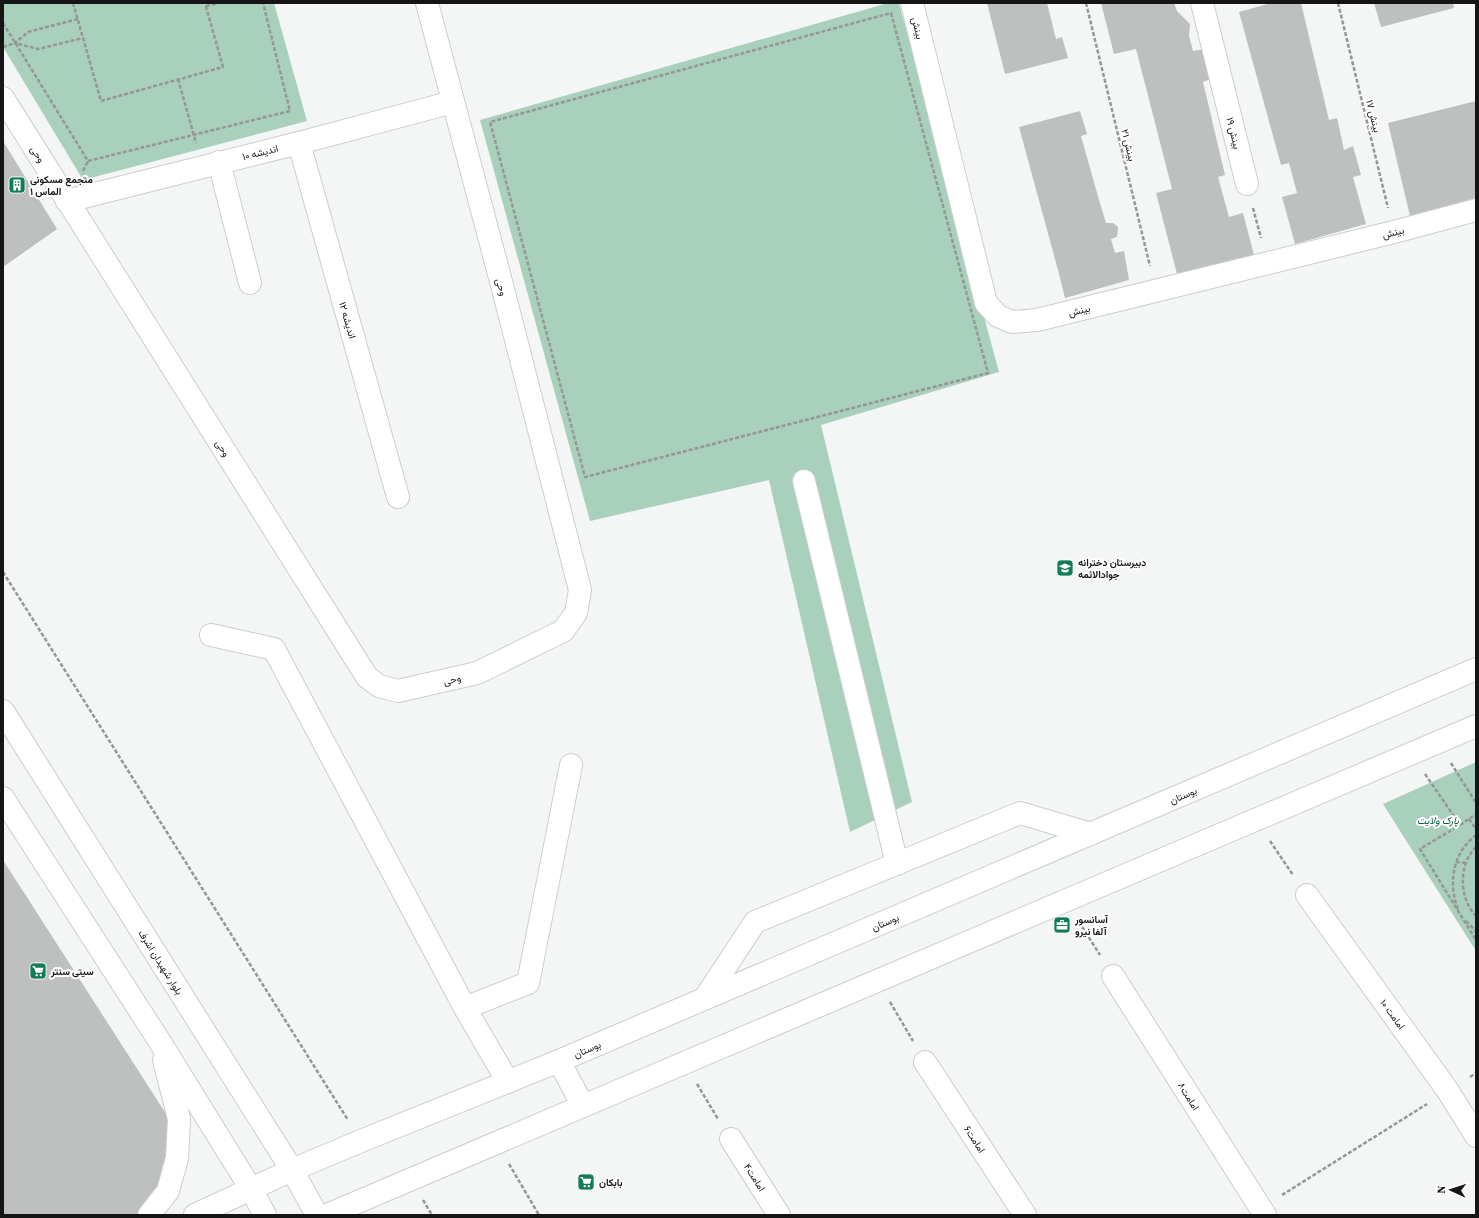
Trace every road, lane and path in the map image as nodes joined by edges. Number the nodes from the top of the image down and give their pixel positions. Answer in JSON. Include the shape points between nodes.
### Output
{"nodes":[{"id":1,"x":73,"y":3,"type":"edge"},
{"id":2,"x":219,"y":3,"type":"edge"},
{"id":3,"x":263,"y":3,"type":"edge"},
{"id":4,"x":426,"y":3,"type":"edge"},
{"id":5,"x":912,"y":3,"type":"edge"},
{"id":6,"x":1086,"y":3,"type":"edge"},
{"id":7,"x":1202,"y":3,"type":"edge"},
{"id":8,"x":1338,"y":3,"type":"edge"},
{"id":9,"x":206,"y":5,"type":"edge"},
{"id":10,"x":78,"y":19,"type":"junction"},
{"id":11,"x":3,"y":23,"type":"edge"},
{"id":12,"x":83,"y":38,"type":"junction"},
{"id":13,"x":15,"y":43,"type":"junction"},
{"id":14,"x":3,"y":47,"type":"edge"},
{"id":15,"x":178,"y":80,"type":"junction"},
{"id":16,"x":3,"y":98,"type":"edge"},
{"id":17,"x":453,"y":102,"type":"junction"},
{"id":18,"x":194,"y":135,"type":"junction"},
{"id":19,"x":299,"y":143,"type":"junction"},
{"id":20,"x":211,"y":164,"type":"junction"},
{"id":21,"x":1247,"y":184,"type":"joint"},
{"id":22,"x":67,"y":201,"type":"junction"},
{"id":23,"x":1476,"y":210,"type":"edge"},
{"id":24,"x":1394,"y":232,"type":"junction"},
{"id":25,"x":1268,"y":264,"type":"junction"},
{"id":26,"x":250,"y":283,"type":"dead end"},
{"id":27,"x":1156,"y":292,"type":"junction"},
{"id":28,"x":988,"y":373,"type":"joint"},
{"id":29,"x":804,"y":481,"type":"dead end"},
{"id":30,"x":398,"y":497,"type":"dead end"},
{"id":31,"x":3,"y":572,"type":"edge"},
{"id":32,"x":210,"y":635,"type":"dead end"},
{"id":33,"x":1476,"y":669,"type":"edge"},
{"id":34,"x":3,"y":711,"type":"edge"},
{"id":35,"x":1476,"y":726,"type":"edge"},
{"id":36,"x":1437,"y":743,"type":"junction"},
{"id":37,"x":1411,"y":754,"type":"junction"},
{"id":38,"x":571,"y":765,"type":"dead end"},
{"id":39,"x":3,"y":798,"type":"edge"},
{"id":40,"x":1476,"y":803,"type":"edge"},
{"id":41,"x":1476,"y":814,"type":"edge"},
{"id":42,"x":1469,"y":819,"type":"junction"},
{"id":43,"x":1256,"y":821,"type":"junction"},
{"id":44,"x":1460,"y":825,"type":"junction"},
{"id":45,"x":1476,"y":829,"type":"edge"},
{"id":46,"x":1091,"y":834,"type":"junction"},
{"id":47,"x":1476,"y":835,"type":"edge"},
{"id":48,"x":1476,"y":847,"type":"edge"},
{"id":49,"x":1456,"y":862,"type":"junction"},
{"id":50,"x":1466,"y":863,"type":"junction"},
{"id":51,"x":897,"y":864,"type":"junction"},
{"id":52,"x":1307,"y":895,"type":"joint"},
{"id":53,"x":1065,"y":902,"type":"junction"},
{"id":54,"x":1476,"y":916,"type":"edge"},
{"id":55,"x":1462,"y":918,"type":"junction"},
{"id":56,"x":1476,"y":931,"type":"edge"},
{"id":57,"x":1476,"y":940,"type":"edge"},
{"id":58,"x":1113,"y":976,"type":"joint"},
{"id":59,"x":878,"y":981,"type":"junction"},
{"id":60,"x":705,"y":998,"type":"junction"},
{"id":61,"x":465,"y":1008,"type":"junction"},
{"id":62,"x":160,"y":1042,"type":"junction"},
{"id":63,"x":559,"y":1061,"type":"junction"},
{"id":64,"x":925,"y":1062,"type":"joint"},
{"id":65,"x":684,"y":1063,"type":"junction"},
{"id":66,"x":1476,"y":1073,"type":"edge"},
{"id":67,"x":508,"y":1082,"type":"junction"},
{"id":68,"x":1448,"y":1091,"type":"junction"},
{"id":69,"x":583,"y":1106,"type":"junction"},
{"id":70,"x":1476,"y":1136,"type":"edge"},
{"id":71,"x":731,"y":1139,"type":"joint"},
{"id":72,"x":361,"y":1141,"type":"junction"},
{"id":73,"x":496,"y":1143,"type":"junction"},
{"id":74,"x":292,"y":1170,"type":"junction"},
{"id":75,"x":251,"y":1189,"type":"junction"},
{"id":76,"x":1263,"y":1212,"type":"edge"},
{"id":77,"x":149,"y":1215,"type":"edge"},
{"id":78,"x":195,"y":1215,"type":"edge"},
{"id":79,"x":265,"y":1215,"type":"edge"},
{"id":80,"x":317,"y":1215,"type":"edge"},
{"id":81,"x":327,"y":1215,"type":"edge"},
{"id":82,"x":539,"y":1215,"type":"edge"},
{"id":83,"x":779,"y":1215,"type":"edge"},
{"id":84,"x":1025,"y":1215,"type":"edge"}],
"edges":[{"from":1,"to":10,"type":"path"},
{"from":2,"to":9,"type":"path"},
{"from":3,"to":18,"type":"path","via":[[290,111]]},
{"from":4,"to":17,"type":"street","name":"وحی"},
{"from":5,"to":27,"type":"street","name":"بینش","via":[[986,302],[998,316],[1012,322],[1037,320]]},
{"from":6,"to":27,"type":"path","name":"بینش ۲۱"},
{"from":7,"to":21,"type":"street","name":"بینش ۱۹"},
{"from":8,"to":24,"type":"path","name":"بینش ۱۷"},
{"from":9,"to":15,"type":"path","via":[[223,67]]},
{"from":10,"to":12,"type":"path"},
{"from":10,"to":13,"type":"path","via":[[28,32]]},
{"from":11,"to":13,"type":"path"},
{"from":12,"to":13,"type":"path","via":[[38,49]]},
{"from":12,"to":15,"type":"path","via":[[101,102]]},
{"from":13,"to":14,"type":"path"},
{"from":13,"to":18,"type":"path","via":[[88,161]]},
{"from":15,"to":18,"type":"path"},
{"from":16,"to":22,"type":"street","name":"وحی"},
{"from":17,"to":19,"type":"street","name":"اندیشه ۱۰"},
{"from":17,"to":22,"type":"street","name":"وحی","via":[[580,590],[576,613],[563,631],[477,673],[398,691],[380,686],[367,677]]},
{"from":18,"to":20,"type":"path"},
{"from":19,"to":20,"type":"street","name":"اندیشه ۱۰"},
{"from":19,"to":30,"type":"street","name":"اندیشه ۱۲"},
{"from":20,"to":22,"type":"street","name":"اندیشه ۱۰"},
{"from":20,"to":26,"type":"street"},
{"from":21,"to":25,"type":"path"},
{"from":23,"to":24,"type":"street","name":"بینش"},
{"from":24,"to":25,"type":"street","name":"بینش"},
{"from":25,"to":27,"type":"street","name":"بینش"},
{"from":28,"to":28,"type":"path","via":[[585,477],[490,122],[891,13]]},
{"from":29,"to":51,"type":"street"},
{"from":31,"to":72,"type":"path"},
{"from":32,"to":61,"type":"street","via":[[274,649]]},
{"from":33,"to":46,"type":"street","name":"بوستان"},
{"from":34,"to":74,"type":"street","name":"بلوار شهیدان اشرف"},
{"from":35,"to":36,"type":"street"},
{"from":36,"to":37,"type":"street"},
{"from":36,"to":40,"type":"path"},
{"from":37,"to":43,"type":"street"},
{"from":37,"to":44,"type":"path"},
{"from":38,"to":61,"type":"street","via":[[528,983]]},
{"from":39,"to":62,"type":"street"},
{"from":41,"to":42,"type":"path"},
{"from":42,"to":44,"type":"path"},
{"from":42,"to":45,"type":"path"},
{"from":43,"to":52,"type":"path"},
{"from":43,"to":53,"type":"street"},
{"from":44,"to":55,"type":"path","via":[[1420,849]]},
{"from":46,"to":51,"type":"street","via":[[1020,813]]},
{"from":46,"to":60,"type":"street","name":"بوستان"},
{"from":47,"to":49,"type":"path","via":[[1465,846]]},
{"from":48,"to":50,"type":"path"},
{"from":49,"to":50,"type":"path"},
{"from":49,"to":55,"type":"path","via":[[1452,881],[1455,900]]},
{"from":50,"to":54,"type":"path","via":[[1462,880],[1464,896],[1471,912]]},
{"from":51,"to":60,"type":"street","via":[[755,922]]},
{"from":52,"to":68,"type":"street","name":"امامت ۱۰"},
{"from":53,"to":58,"type":"path"},
{"from":53,"to":59,"type":"street"},
{"from":55,"to":56,"type":"path"},
{"from":55,"to":57,"type":"path"},
{"from":58,"to":76,"type":"street","name":"امامت۸"},
{"from":59,"to":64,"type":"path"},
{"from":59,"to":65,"type":"street"},
{"from":60,"to":63,"type":"street","name":"بوستان"},
{"from":61,"to":67,"type":"street"},
{"from":62,"to":75,"type":"street"},
{"from":62,"to":77,"type":"street","via":[[179,1119],[177,1158],[168,1191]]},
{"from":63,"to":67,"type":"street","name":"بوستان"},
{"from":63,"to":69,"type":"street"},
{"from":64,"to":84,"type":"street","name":"امامت۶"},
{"from":65,"to":69,"type":"street"},
{"from":65,"to":71,"type":"path"},
{"from":66,"to":68,"type":"path"},
{"from":67,"to":72,"type":"street","name":"بوستان"},
{"from":68,"to":70,"type":"street","name":"امامت ۱۰"},
{"from":68,"to":76,"type":"path"},
{"from":69,"to":73,"type":"street"},
{"from":71,"to":83,"type":"street","name":"امامت۴"},
{"from":72,"to":74,"type":"street","name":"بوستان"},
{"from":73,"to":81,"type":"street"},
{"from":73,"to":82,"type":"path"},
{"from":74,"to":75,"type":"street","name":"بوستان"},
{"from":74,"to":80,"type":"street","name":"بلوار شهیدان اشرف"},
{"from":75,"to":78,"type":"street","name":"بوستان"},
{"from":75,"to":79,"type":"street"}]}
